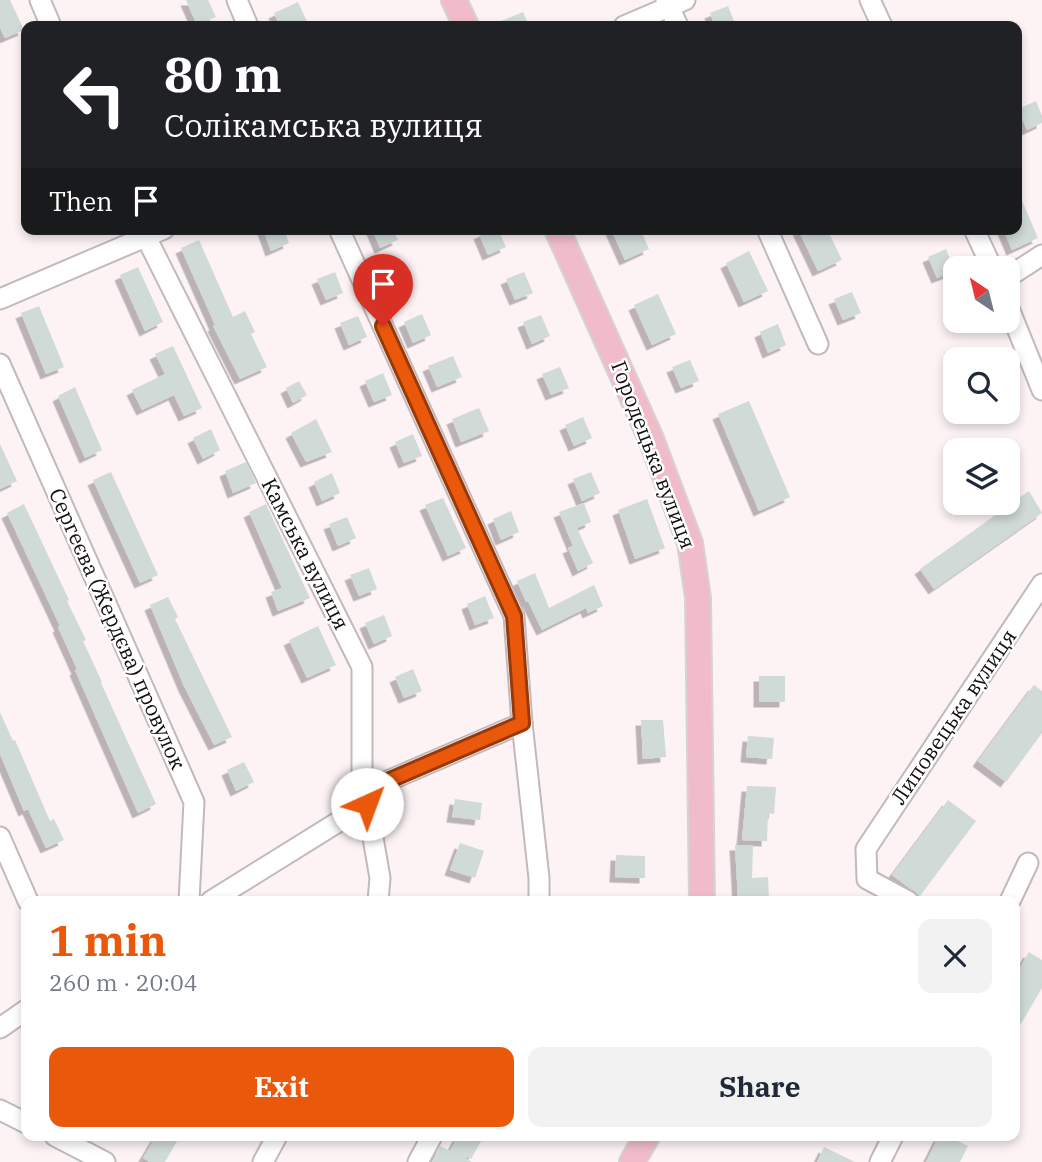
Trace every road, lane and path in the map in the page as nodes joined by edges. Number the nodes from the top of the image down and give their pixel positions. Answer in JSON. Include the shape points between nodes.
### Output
{"nodes":[{"id":1,"x":40,"y":0,"type":"edge"},
{"id":2,"x":237,"y":0,"type":"edge"},
{"id":3,"x":454,"y":0,"type":"edge"},
{"id":4,"x":870,"y":0,"type":"edge"},
{"id":5,"x":673,"y":2,"type":"edge"},
{"id":6,"x":49,"y":21,"type":"edge"},
{"id":7,"x":246,"y":21,"type":"edge"},
{"id":8,"x":464,"y":21,"type":"edge"},
{"id":9,"x":634,"y":21,"type":"edge"},
{"id":10,"x":677,"y":21,"type":"edge"},
{"id":11,"x":880,"y":21,"type":"edge"},
{"id":12,"x":143,"y":235,"type":"edge"},
{"id":13,"x":151,"y":235,"type":"edge"},
{"id":14,"x":342,"y":235,"type":"edge"},
{"id":15,"x":560,"y":235,"type":"edge"},
{"id":16,"x":770,"y":235,"type":"edge"},
{"id":17,"x":977,"y":235,"type":"edge"},
{"id":18,"x":1042,"y":255,"type":"edge"},
{"id":19,"x":986,"y":256,"type":"edge"},
{"id":20,"x":1020,"y":269,"type":"edge"},
{"id":21,"x":0,"y":299,"type":"edge"},
{"id":22,"x":1019,"y":333,"type":"edge"},
{"id":23,"x":818,"y":344,"type":"dead end"},
{"id":24,"x":0,"y":364,"type":"edge"},
{"id":25,"x":1042,"y":390,"type":"edge"},
{"id":26,"x":1042,"y":584,"type":"edge"},
{"id":27,"x":522,"y":723,"type":"junction"},
{"id":28,"x":367,"y":804,"type":"junction"},
{"id":29,"x":0,"y":837,"type":"edge"},
{"id":30,"x":1028,"y":863,"type":"dead end"},
{"id":31,"x":26,"y":896,"type":"edge"},
{"id":32,"x":189,"y":896,"type":"edge"},
{"id":33,"x":219,"y":896,"type":"edge"},
{"id":34,"x":378,"y":896,"type":"edge"},
{"id":35,"x":539,"y":896,"type":"edge"},
{"id":36,"x":702,"y":896,"type":"edge"},
{"id":37,"x":899,"y":896,"type":"edge"},
{"id":38,"x":1012,"y":896,"type":"edge"},
{"id":39,"x":21,"y":1013,"type":"edge"},
{"id":40,"x":0,"y":1028,"type":"edge"},
{"id":41,"x":0,"y":1110,"type":"edge"},
{"id":42,"x":21,"y":1120,"type":"edge"},
{"id":43,"x":65,"y":1141,"type":"edge"},
{"id":44,"x":274,"y":1141,"type":"edge"},
{"id":45,"x":429,"y":1141,"type":"edge"},
{"id":46,"x":644,"y":1141,"type":"edge"},
{"id":47,"x":890,"y":1141,"type":"edge"},
{"id":48,"x":105,"y":1162,"type":"edge"},
{"id":49,"x":263,"y":1162,"type":"edge"},
{"id":50,"x":418,"y":1162,"type":"edge"},
{"id":51,"x":632,"y":1162,"type":"edge"},
{"id":52,"x":880,"y":1162,"type":"edge"}],
"edges":[{"from":1,"to":6,"type":"street"},
{"from":2,"to":7,"type":"street"},
{"from":3,"to":8,"type":"main road"},
{"from":4,"to":11,"type":"street"},
{"from":5,"to":9,"type":"street"},
{"from":5,"to":10,"type":"street"},
{"from":12,"to":21,"type":"street"},
{"from":13,"to":28,"type":"street","name":"Камська вулиця","via":[[362,667],[362,775]]},
{"from":14,"to":27,"type":"street","via":[[514,616]]},
{"from":15,"to":36,"type":"main road","name":"Городецька вулиця","via":[[651,439],[692,552],[698,598]]},
{"from":16,"to":23,"type":"street"},
{"from":17,"to":19,"type":"street"},
{"from":18,"to":20,"type":"street"},
{"from":22,"to":25,"type":"street"},
{"from":24,"to":32,"type":"street","name":"Сергеєва (Жердєва) провулок","via":[[194,802]]},
{"from":26,"to":37,"type":"street","name":"Липовецька вулиця","via":[[866,849],[867,879]]},
{"from":27,"to":28,"type":"street","via":[[376,786]]},
{"from":27,"to":35,"type":"street"},
{"from":28,"to":33,"type":"street"},
{"from":28,"to":34,"type":"street","name":"Камська вулиця","via":[[380,878]]},
{"from":29,"to":31,"type":"street"},
{"from":30,"to":38,"type":"street"},
{"from":39,"to":40,"type":"street"},
{"from":41,"to":42,"type":"street"},
{"from":43,"to":48,"type":"street"},
{"from":44,"to":49,"type":"street"},
{"from":45,"to":50,"type":"street"},
{"from":46,"to":51,"type":"main road"},
{"from":47,"to":52,"type":"street"}]}
